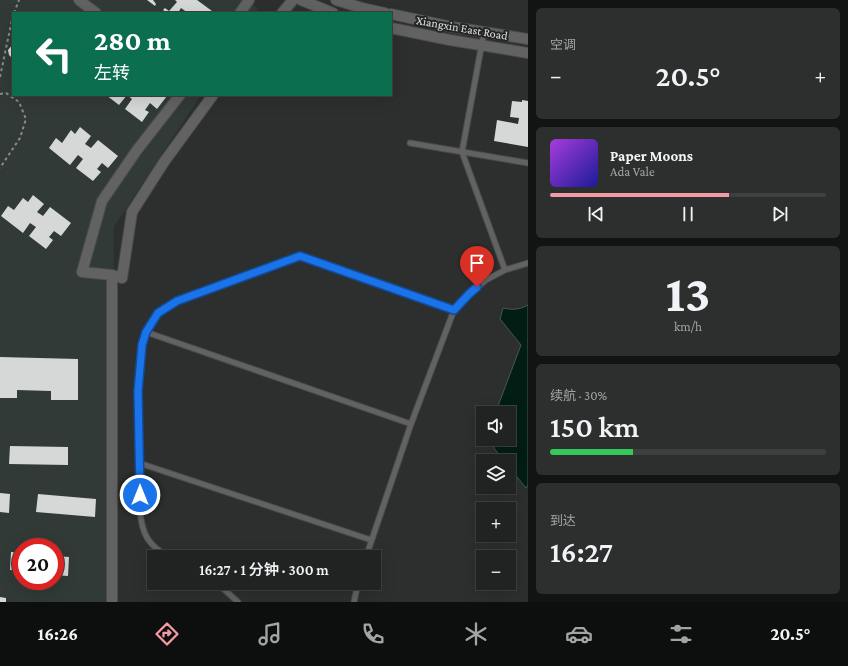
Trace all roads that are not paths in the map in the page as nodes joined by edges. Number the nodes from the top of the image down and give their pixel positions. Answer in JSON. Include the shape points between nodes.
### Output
{"nodes":[{"id":1,"x":79,"y":0,"type":"edge"},
{"id":2,"x":249,"y":0,"type":"edge"},
{"id":3,"x":293,"y":0,"type":"edge"},
{"id":4,"x":302,"y":0,"type":"edge"},
{"id":5,"x":336,"y":0,"type":"edge"},
{"id":6,"x":95,"y":12,"type":"edge"},
{"id":7,"x":241,"y":12,"type":"edge"},
{"id":8,"x":283,"y":12,"type":"edge"},
{"id":9,"x":331,"y":12,"type":"edge"},
{"id":10,"x":380,"y":12,"type":"edge"},
{"id":11,"x":392,"y":14,"type":"edge"},
{"id":12,"x":392,"y":28,"type":"edge"},
{"id":13,"x":484,"y":32,"type":"junction"},
{"id":14,"x":528,"y":39,"type":"edge"},
{"id":15,"x":481,"y":46,"type":"junction"},
{"id":16,"x":528,"y":53,"type":"edge"},
{"id":17,"x":179,"y":96,"type":"edge"},
{"id":18,"x":210,"y":96,"type":"edge"},
{"id":19,"x":410,"y":144,"type":"dead end"},
{"id":20,"x":462,"y":152,"type":"junction"},
{"id":21,"x":528,"y":163,"type":"edge"},
{"id":22,"x":528,"y":263,"type":"edge"},
{"id":23,"x":505,"y":270,"type":"junction"},
{"id":24,"x":112,"y":275,"type":"junction"},
{"id":25,"x":454,"y":310,"type":"junction"},
{"id":26,"x":146,"y":332,"type":"junction"},
{"id":27,"x":411,"y":424,"type":"junction"},
{"id":28,"x":139,"y":463,"type":"junction"},
{"id":29,"x":371,"y":540,"type":"junction"},
{"id":30,"x":158,"y":550,"type":"edge"},
{"id":31,"x":368,"y":550,"type":"edge"},
{"id":32,"x":224,"y":590,"type":"edge"},
{"id":33,"x":357,"y":590,"type":"edge"},
{"id":34,"x":112,"y":602,"type":"edge"},
{"id":35,"x":238,"y":602,"type":"edge"},
{"id":36,"x":354,"y":602,"type":"edge"}],
"edges":[{"from":1,"to":6,"type":"street"},
{"from":2,"to":7,"type":"street"},
{"from":3,"to":8,"type":"street"},
{"from":4,"to":9,"type":"street"},
{"from":5,"to":10,"type":"street"},
{"from":11,"to":13,"type":"street","name":"Xiangxin East Road"},
{"from":12,"to":15,"type":"street","name":"Xiangxin East Road"},
{"from":13,"to":14,"type":"street","name":"Xiangxin East Road"},
{"from":13,"to":15,"type":"lane"},
{"from":15,"to":16,"type":"street","name":"Xiangxin East Road"},
{"from":15,"to":20,"type":"lane"},
{"from":17,"to":24,"type":"street","via":[[137,150],[102,201],[82,272]]},
{"from":18,"to":24,"type":"street","via":[[132,212],[122,278]]},
{"from":19,"to":20,"type":"lane"},
{"from":20,"to":21,"type":"lane"},
{"from":20,"to":23,"type":"lane"},
{"from":22,"to":23,"type":"lane"},
{"from":23,"to":25,"type":"lane","via":[[486,280]]},
{"from":24,"to":34,"type":"street"},
{"from":25,"to":26,"type":"lane","via":[[300,256],[177,301],[158,313]]},
{"from":25,"to":27,"type":"lane"},
{"from":26,"to":27,"type":"lane"},
{"from":26,"to":28,"type":"lane","via":[[142,345],[138,391]]},
{"from":27,"to":29,"type":"lane"},
{"from":28,"to":29,"type":"lane"},
{"from":28,"to":30,"type":"lane","via":[[141,525],[146,538]]},
{"from":29,"to":31,"type":"lane"},
{"from":32,"to":35,"type":"lane"},
{"from":33,"to":36,"type":"lane"}]}
